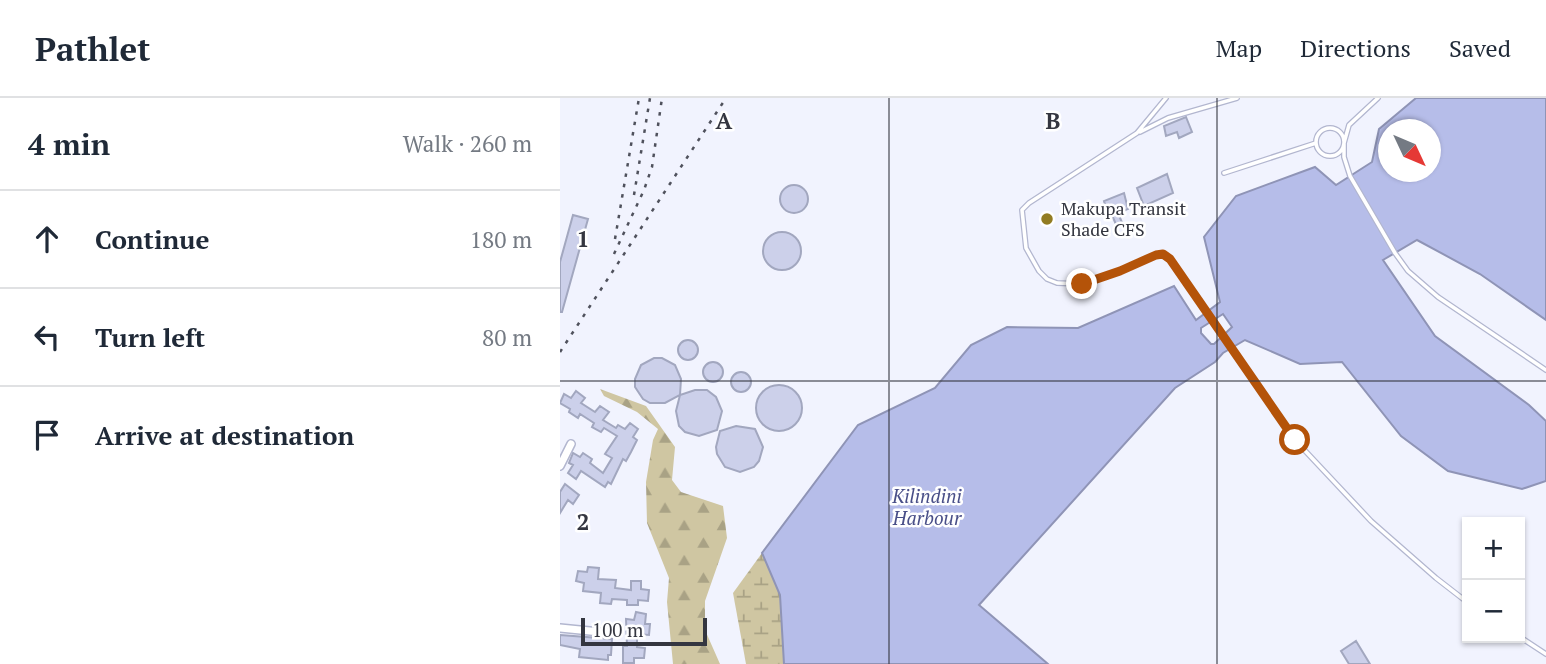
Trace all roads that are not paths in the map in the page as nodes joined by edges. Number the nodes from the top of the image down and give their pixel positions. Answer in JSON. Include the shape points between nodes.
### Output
{"nodes":[{"id":1,"x":1166,"y":98,"type":"edge"},
{"id":2,"x":1237,"y":98,"type":"edge"},
{"id":3,"x":1378,"y":98,"type":"edge"},
{"id":4,"x":1137,"y":134,"type":"junction"},
{"id":5,"x":1316,"y":143,"type":"junction"},
{"id":6,"x":1344,"y":143,"type":"junction"},
{"id":7,"x":1224,"y":173,"type":"dead end"},
{"id":8,"x":1546,"y":370,"type":"edge"},
{"id":9,"x":571,"y":444,"type":"dead end"},
{"id":10,"x":560,"y":466,"type":"edge"},
{"id":11,"x":1462,"y":599,"type":"edge"},
{"id":12,"x":560,"y":628,"type":"edge"},
{"id":13,"x":610,"y":633,"type":"dead end"},
{"id":14,"x":1525,"y":640,"type":"edge"},
{"id":15,"x":1546,"y":654,"type":"edge"}],
"edges":[{"from":1,"to":4,"type":"lane"},
{"from":2,"to":4,"type":"lane","via":[[1168,118]]},
{"from":3,"to":6,"type":"lane","via":[[1349,125]]},
{"from":4,"to":11,"type":"lane","via":[[1023,208],[1026,248],[1039,271],[1057,283],[1082,284],[1163,254],[1318,467],[1371,521]]},
{"from":5,"to":6,"type":"lane","via":[[1319,151],[1331,156],[1339,153]]},
{"from":5,"to":6,"type":"lane","via":[[1321,131],[1331,128],[1340,132]]},
{"from":5,"to":7,"type":"lane"},
{"from":6,"to":8,"type":"lane","via":[[1350,176],[1408,271],[1438,297]]},
{"from":9,"to":10,"type":"street"},
{"from":12,"to":13,"type":"street"},
{"from":14,"to":15,"type":"lane"}]}
